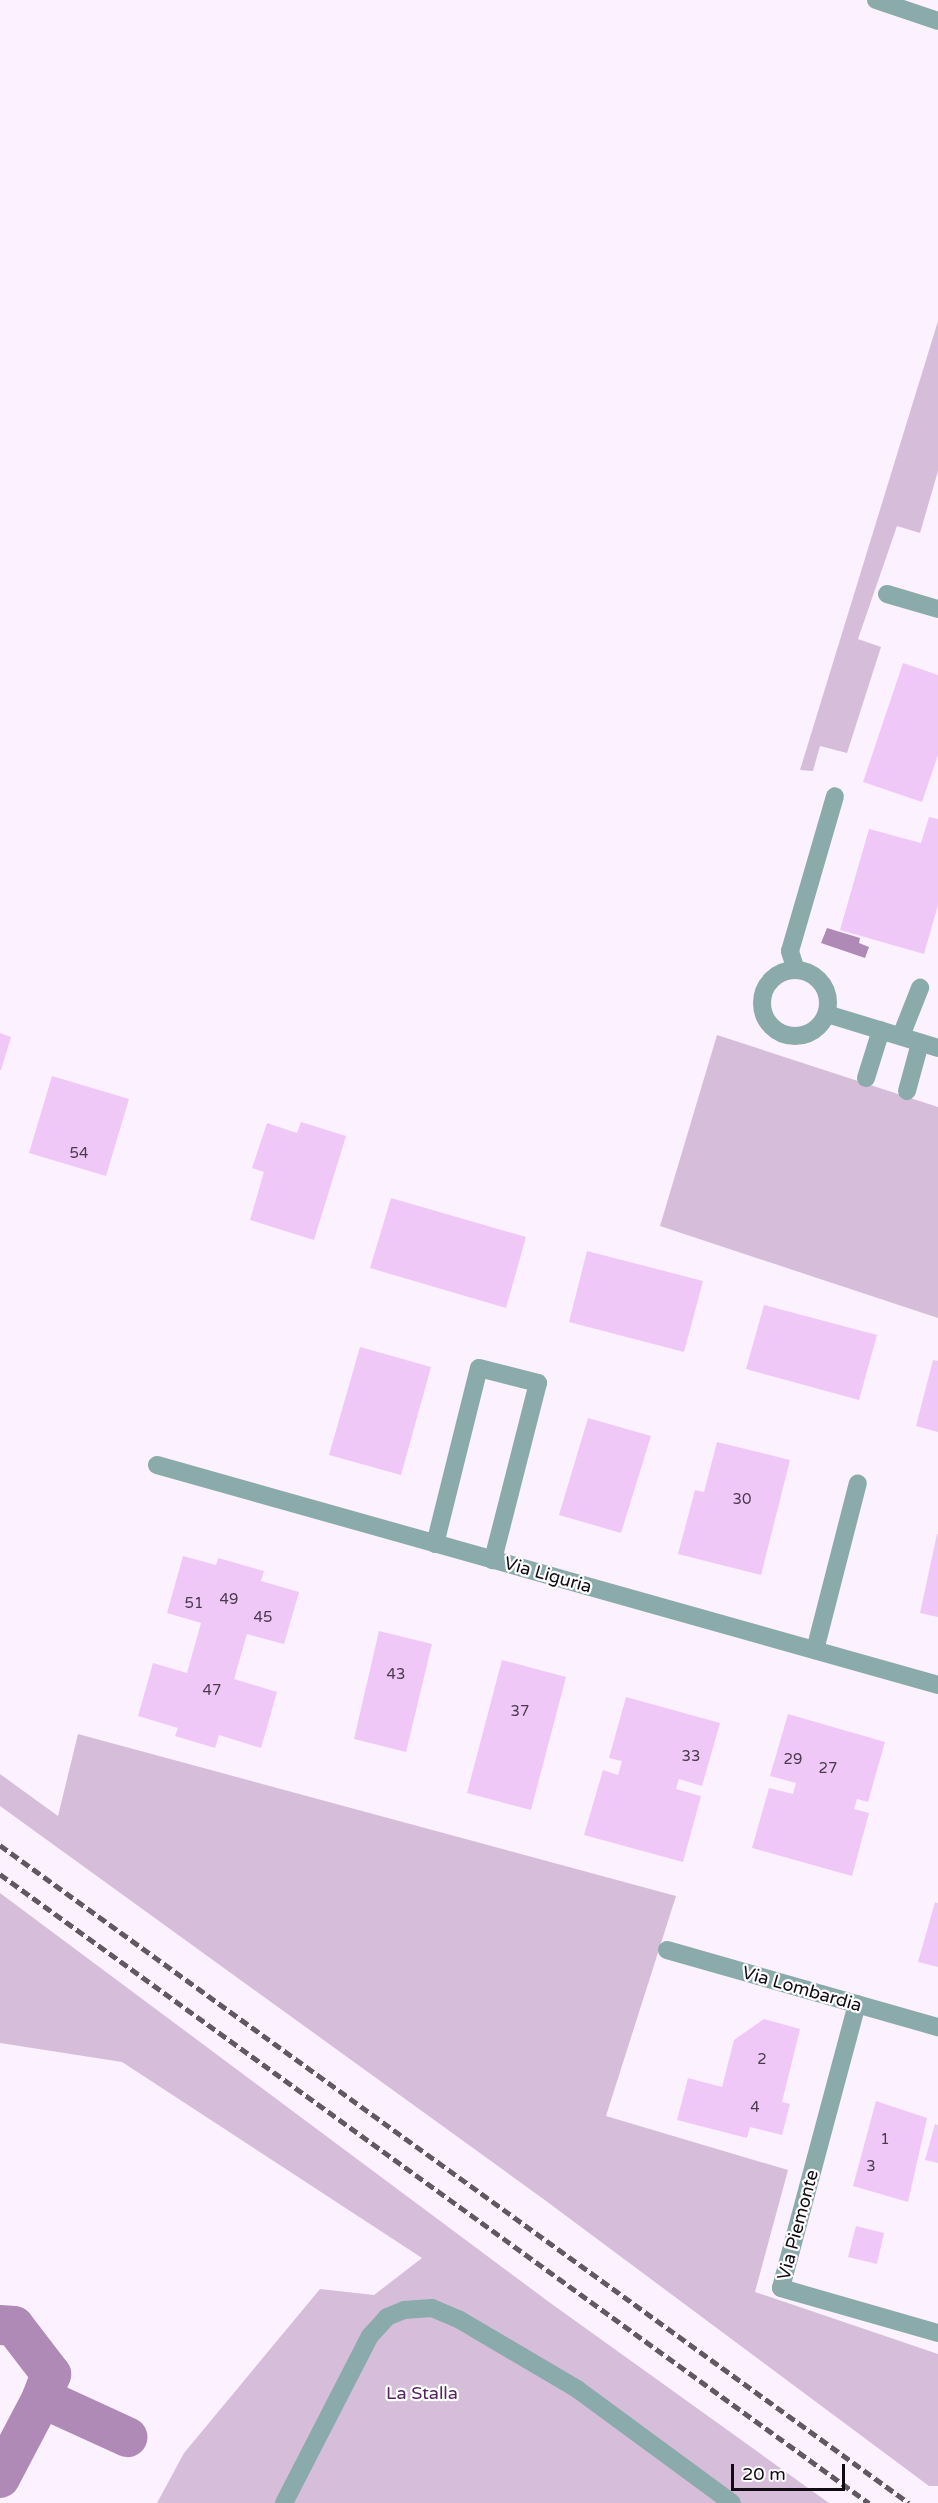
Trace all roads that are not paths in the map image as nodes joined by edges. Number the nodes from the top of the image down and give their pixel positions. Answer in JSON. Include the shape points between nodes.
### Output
{"nodes":[{"id":1,"x":876,"y":0,"type":"edge"},
{"id":2,"x":938,"y":21,"type":"edge"},
{"id":3,"x":887,"y":594,"type":"dead end"},
{"id":4,"x":938,"y":609,"type":"edge"},
{"id":5,"x":836,"y":796,"type":"dead end"},
{"id":6,"x":796,"y":970,"type":"junction"},
{"id":7,"x":920,"y":988,"type":"dead end"},
{"id":8,"x":827,"y":1014,"type":"junction"},
{"id":9,"x":881,"y":1030,"type":"junction"},
{"id":10,"x":901,"y":1036,"type":"junction"},
{"id":11,"x":933,"y":1046,"type":"edge"},
{"id":12,"x":866,"y":1078,"type":"dead end"},
{"id":13,"x":907,"y":1091,"type":"dead end"},
{"id":14,"x":157,"y":1465,"type":"dead end"},
{"id":15,"x":858,"y":1484,"type":"dead end"},
{"id":16,"x":435,"y":1544,"type":"junction"},
{"id":17,"x":493,"y":1560,"type":"junction"},
{"id":18,"x":814,"y":1650,"type":"junction"},
{"id":19,"x":938,"y":1685,"type":"edge"},
{"id":20,"x":667,"y":1950,"type":"dead end"},
{"id":21,"x":857,"y":2004,"type":"junction"},
{"id":22,"x":938,"y":2027,"type":"edge"},
{"id":23,"x":938,"y":2333,"type":"edge"},
{"id":24,"x":284,"y":2503,"type":"edge"},
{"id":25,"x":732,"y":2503,"type":"edge"}],
"edges":[{"from":1,"to":2,"type":"street"},
{"from":3,"to":4,"type":"street"},
{"from":5,"to":6,"type":"street","via":[[790,951]]},
{"from":6,"to":8,"type":"street","via":[[816,977],[823,985]]},
{"from":6,"to":8,"type":"street","via":[[768,984],[762,1005],[770,1024],[786,1035],[806,1034],[815,1030]]},
{"from":7,"to":10,"type":"street"},
{"from":8,"to":9,"type":"street"},
{"from":9,"to":10,"type":"street"},
{"from":9,"to":12,"type":"street"},
{"from":10,"to":11,"type":"street"},
{"from":11,"to":13,"type":"street"},
{"from":14,"to":16,"type":"street","name":"Via Liguria"},
{"from":15,"to":18,"type":"street"},
{"from":16,"to":17,"type":"street","name":"Via Liguria"},
{"from":16,"to":17,"type":"street","via":[[478,1368],[538,1383]]},
{"from":17,"to":18,"type":"street","name":"Via Liguria"},
{"from":18,"to":19,"type":"street","name":"Via Liguria"},
{"from":20,"to":21,"type":"street","name":"Via Lombardia"},
{"from":21,"to":22,"type":"street","name":"Via Lombardia"},
{"from":21,"to":23,"type":"street","name":"Via Piemonte","via":[[781,2288]]},
{"from":24,"to":25,"type":"street","via":[[370,2336],[387,2317],[404,2310],[432,2308],[460,2320],[577,2389]]}]}
